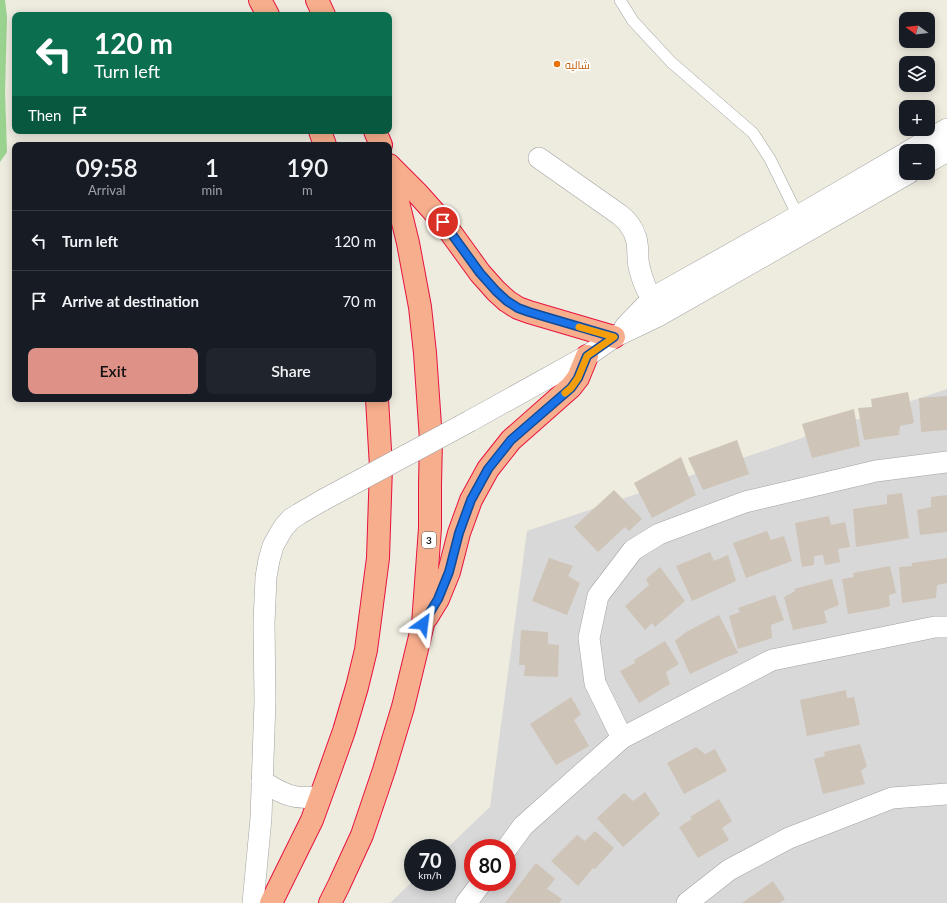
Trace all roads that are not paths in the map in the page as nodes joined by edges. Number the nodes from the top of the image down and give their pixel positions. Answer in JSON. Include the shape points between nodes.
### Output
{"nodes":[{"id":1,"x":260,"y":0,"type":"edge"},
{"id":2,"x":317,"y":0,"type":"edge"},
{"id":3,"x":620,"y":0,"type":"edge"},
{"id":4,"x":266,"y":12,"type":"edge"},
{"id":5,"x":323,"y":12,"type":"edge"},
{"id":6,"x":947,"y":129,"type":"edge"},
{"id":7,"x":921,"y":144,"type":"edge"},
{"id":8,"x":947,"y":151,"type":"edge"},
{"id":9,"x":899,"y":157,"type":"edge"},
{"id":10,"x":539,"y":158,"type":"dead end"},
{"id":11,"x":935,"y":158,"type":"edge"},
{"id":12,"x":392,"y":168,"type":"edge"},
{"id":13,"x":392,"y":178,"type":"edge"},
{"id":14,"x":899,"y":178,"type":"edge"},
{"id":15,"x":798,"y":216,"type":"junction"},
{"id":16,"x":654,"y":297,"type":"junction"},
{"id":17,"x":614,"y":337,"type":"junction"},
{"id":18,"x":587,"y":356,"type":"junction"},
{"id":19,"x":377,"y":402,"type":"edge"},
{"id":20,"x":947,"y":462,"type":"edge"},
{"id":21,"x":423,"y":624,"type":"junction"},
{"id":22,"x":947,"y":627,"type":"edge"},
{"id":23,"x":622,"y":738,"type":"junction"},
{"id":24,"x":262,"y":781,"type":"junction"},
{"id":25,"x":947,"y":794,"type":"edge"},
{"id":26,"x":320,"y":796,"type":"junction"},
{"id":27,"x":514,"y":839,"type":"edge"},
{"id":28,"x":475,"y":891,"type":"edge"},
{"id":29,"x":253,"y":903,"type":"edge"},
{"id":30,"x":271,"y":903,"type":"edge"},
{"id":31,"x":330,"y":903,"type":"edge"},
{"id":32,"x":466,"y":903,"type":"edge"},
{"id":33,"x":687,"y":903,"type":"edge"}],
"edges":[{"from":1,"to":4,"type":"highway"},
{"from":2,"to":5,"type":"highway"},
{"from":3,"to":15,"type":"lane","via":[[633,20],[671,62],[752,133],[770,159]]},
{"from":6,"to":7,"type":"street"},
{"from":8,"to":11,"type":"street"},
{"from":9,"to":15,"type":"street"},
{"from":10,"to":16,"type":"street","via":[[628,222],[636,239],[640,273],[649,295]]},
{"from":12,"to":17,"type":"highway","via":[[443,222],[480,273],[507,301],[529,312]]},
{"from":13,"to":21,"type":"highway","number":"3","via":[[420,307],[425,353],[431,440],[430,528]]},
{"from":14,"to":17,"type":"street","via":[[660,315]]},
{"from":15,"to":16,"type":"street"},
{"from":16,"to":17,"type":"street"},
{"from":17,"to":18,"type":"street"},
{"from":18,"to":21,"type":"highway","via":[[571,388],[511,440],[488,469],[471,500],[438,599]]},
{"from":18,"to":24,"type":"street","bridge":true,"via":[[323,500],[299,514],[284,527],[274,546],[266,577]]},
{"from":19,"to":26,"type":"highway","via":[[381,467],[378,558],[366,650],[344,731]]},
{"from":20,"to":23,"type":"street","via":[[876,471],[745,502],[659,534],[633,550],[598,596],[589,638],[595,683]]},
{"from":21,"to":31,"type":"highway","number":"3","via":[[403,707],[384,770],[362,835]]},
{"from":22,"to":23,"type":"street","via":[[935,627],[772,660]]},
{"from":23,"to":27,"type":"street","via":[[523,826]]},
{"from":24,"to":26,"type":"street","via":[[300,798]]},
{"from":24,"to":29,"type":"street"},
{"from":25,"to":33,"type":"street","via":[[892,798],[789,838],[729,870]]},
{"from":26,"to":30,"type":"highway","via":[[312,820]]},
{"from":28,"to":32,"type":"street"}]}
